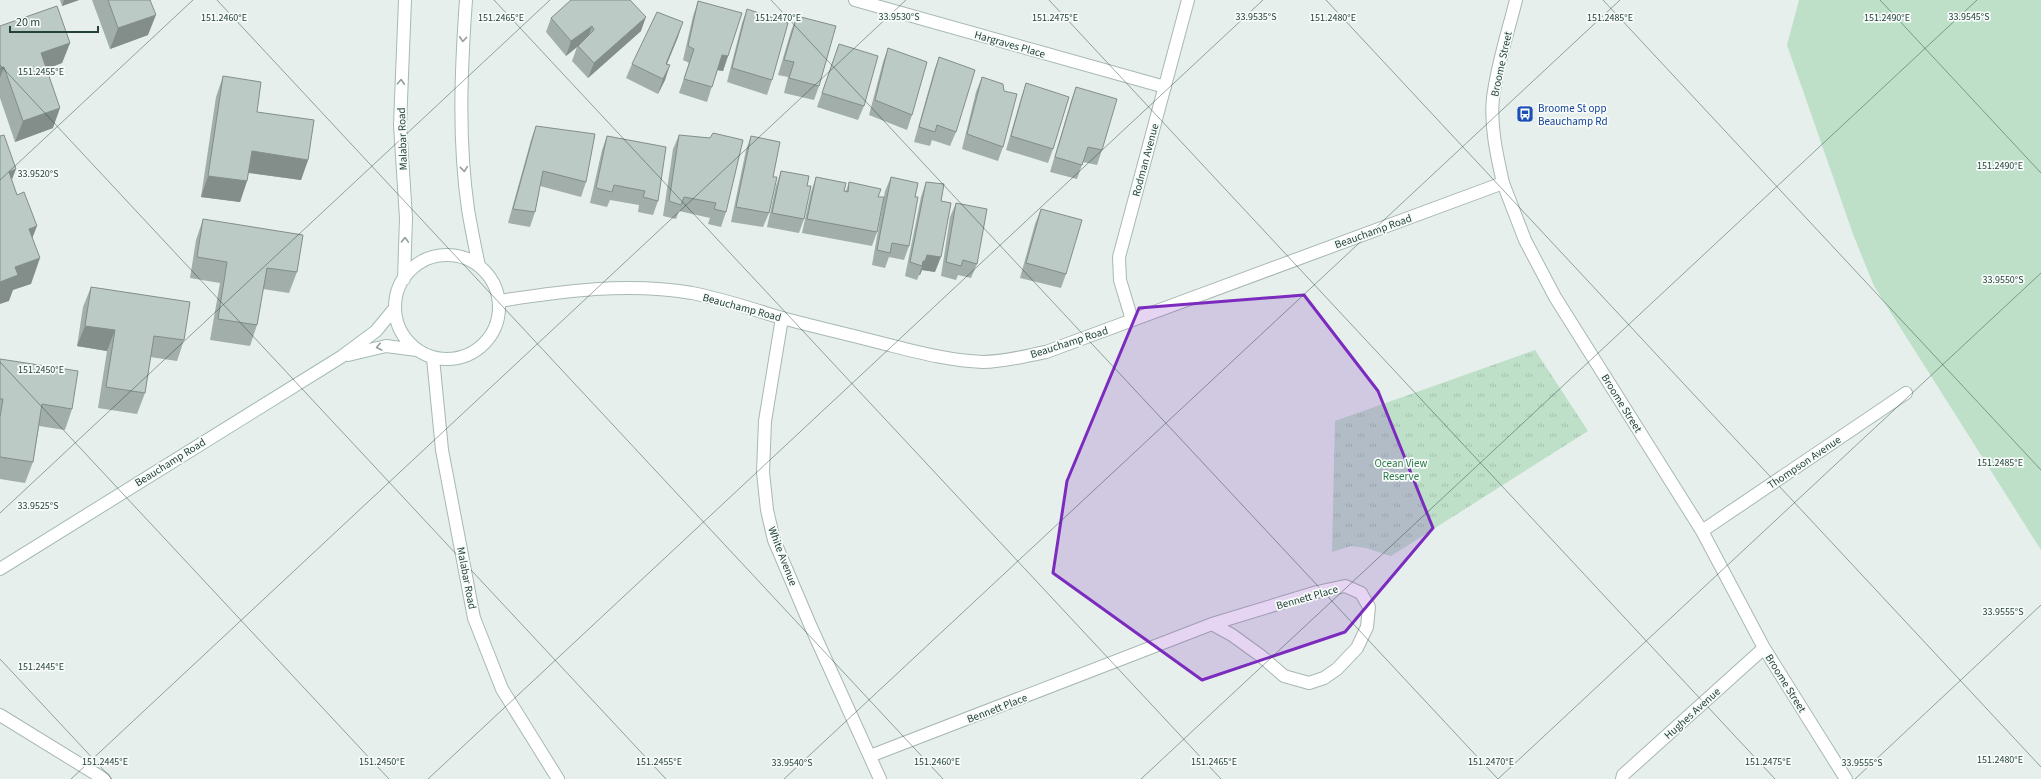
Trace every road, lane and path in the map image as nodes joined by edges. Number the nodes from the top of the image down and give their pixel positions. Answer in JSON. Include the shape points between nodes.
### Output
{"nodes":[{"id":1,"x":405,"y":0,"type":"edge"},
{"id":2,"x":466,"y":0,"type":"edge"},
{"id":3,"x":855,"y":0,"type":"edge"},
{"id":4,"x":1188,"y":0,"type":"edge"},
{"id":5,"x":1516,"y":0,"type":"edge"},
{"id":6,"x":1165,"y":87,"type":"junction"},
{"id":7,"x":1503,"y":182,"type":"junction"},
{"id":8,"x":479,"y":266,"type":"junction"},
{"id":9,"x":404,"y":279,"type":"junction"},
{"id":10,"x":499,"y":301,"type":"junction"},
{"id":11,"x":395,"y":308,"type":"junction"},
{"id":12,"x":782,"y":318,"type":"junction"},
{"id":13,"x":1132,"y":320,"type":"junction"},
{"id":14,"x":417,"y":350,"type":"junction"},
{"id":15,"x":341,"y":357,"type":"junction"},
{"id":16,"x":433,"y":358,"type":"junction"},
{"id":17,"x":1906,"y":393,"type":"dead end"},
{"id":18,"x":1702,"y":531,"type":"junction"},
{"id":19,"x":0,"y":569,"type":"edge"},
{"id":20,"x":1212,"y":624,"type":"junction"},
{"id":21,"x":1764,"y":648,"type":"junction"},
{"id":22,"x":0,"y":715,"type":"edge"},
{"id":23,"x":870,"y":756,"type":"junction"},
{"id":24,"x":104,"y":779,"type":"edge"},
{"id":25,"x":558,"y":779,"type":"edge"},
{"id":26,"x":880,"y":779,"type":"edge"},
{"id":27,"x":1622,"y":779,"type":"edge"},
{"id":28,"x":1846,"y":779,"type":"edge"}],
"edges":[{"from":9,"to":1,"type":"street","name":"Malabar Road","one_way":true,"via":[[406,218],[400,125]]},
{"from":2,"to":8,"type":"street","one_way":true,"via":[[462,60],[463,156],[468,209]]},
{"from":3,"to":6,"type":"street","name":"Hargraves Place"},
{"from":4,"to":6,"type":"street","name":"Rodman Avenue"},
{"from":5,"to":7,"type":"street","name":"Broome Street","via":[[1493,99],[1495,146]]},
{"from":6,"to":13,"type":"street","name":"Rodman Avenue","via":[[1119,257],[1120,280]]},
{"from":7,"to":13,"type":"street","name":"Beauchamp Road"},
{"from":7,"to":18,"type":"street","name":"Broome Street","via":[[1526,240],[1555,297]]},
{"from":8,"to":9,"type":"street","via":[[466,259],[438,256],[425,260],[413,268]]},
{"from":8,"to":10,"type":"street","via":[[492,282]]},
{"from":9,"to":11,"type":"street","via":[[397,293]]},
{"from":10,"to":12,"type":"street","name":"Beauchamp Road","via":[[568,290],[621,287],[690,293]]},
{"from":10,"to":16,"type":"street","via":[[498,318],[492,334],[481,347],[466,356],[450,360]]},
{"from":11,"to":14,"type":"street","via":[[397,324],[405,339]]},
{"from":11,"to":15,"type":"street","name":"Beauchamp Road","via":[[376,331]]},
{"from":12,"to":13,"type":"street","name":"Beauchamp Road","via":[[924,354],[984,362],[1046,352]]},
{"from":12,"to":23,"type":"street","name":"White Avenue","via":[[765,421],[763,472],[767,510],[774,540]]},
{"from":14,"to":15,"type":"street","name":"Beauchamp Road","one_way":true,"via":[[386,346]]},
{"from":14,"to":16,"type":"street"},
{"from":15,"to":19,"type":"street","name":"Beauchamp Road"},
{"from":16,"to":25,"type":"street","name":"Malabar Road","via":[[442,450],[474,618],[502,688]]},
{"from":17,"to":18,"type":"street","name":"Thompson Avenue"},
{"from":18,"to":21,"type":"street","name":"Broome Street"},
{"from":20,"to":20,"type":"street","name":"Bennett Place","via":[[1256,652],[1284,676],[1309,683],[1324,678],[1337,669],[1357,648],[1367,627],[1369,607],[1361,594],[1345,586]]},
{"from":20,"to":23,"type":"street","name":"Bennett Place"},
{"from":21,"to":27,"type":"street","name":"Hughes Avenue","via":[[1623,775]]},
{"from":21,"to":28,"type":"street","name":"Broome Street"},
{"from":22,"to":24,"type":"street"},
{"from":23,"to":26,"type":"street","name":"White Avenue"}]}
